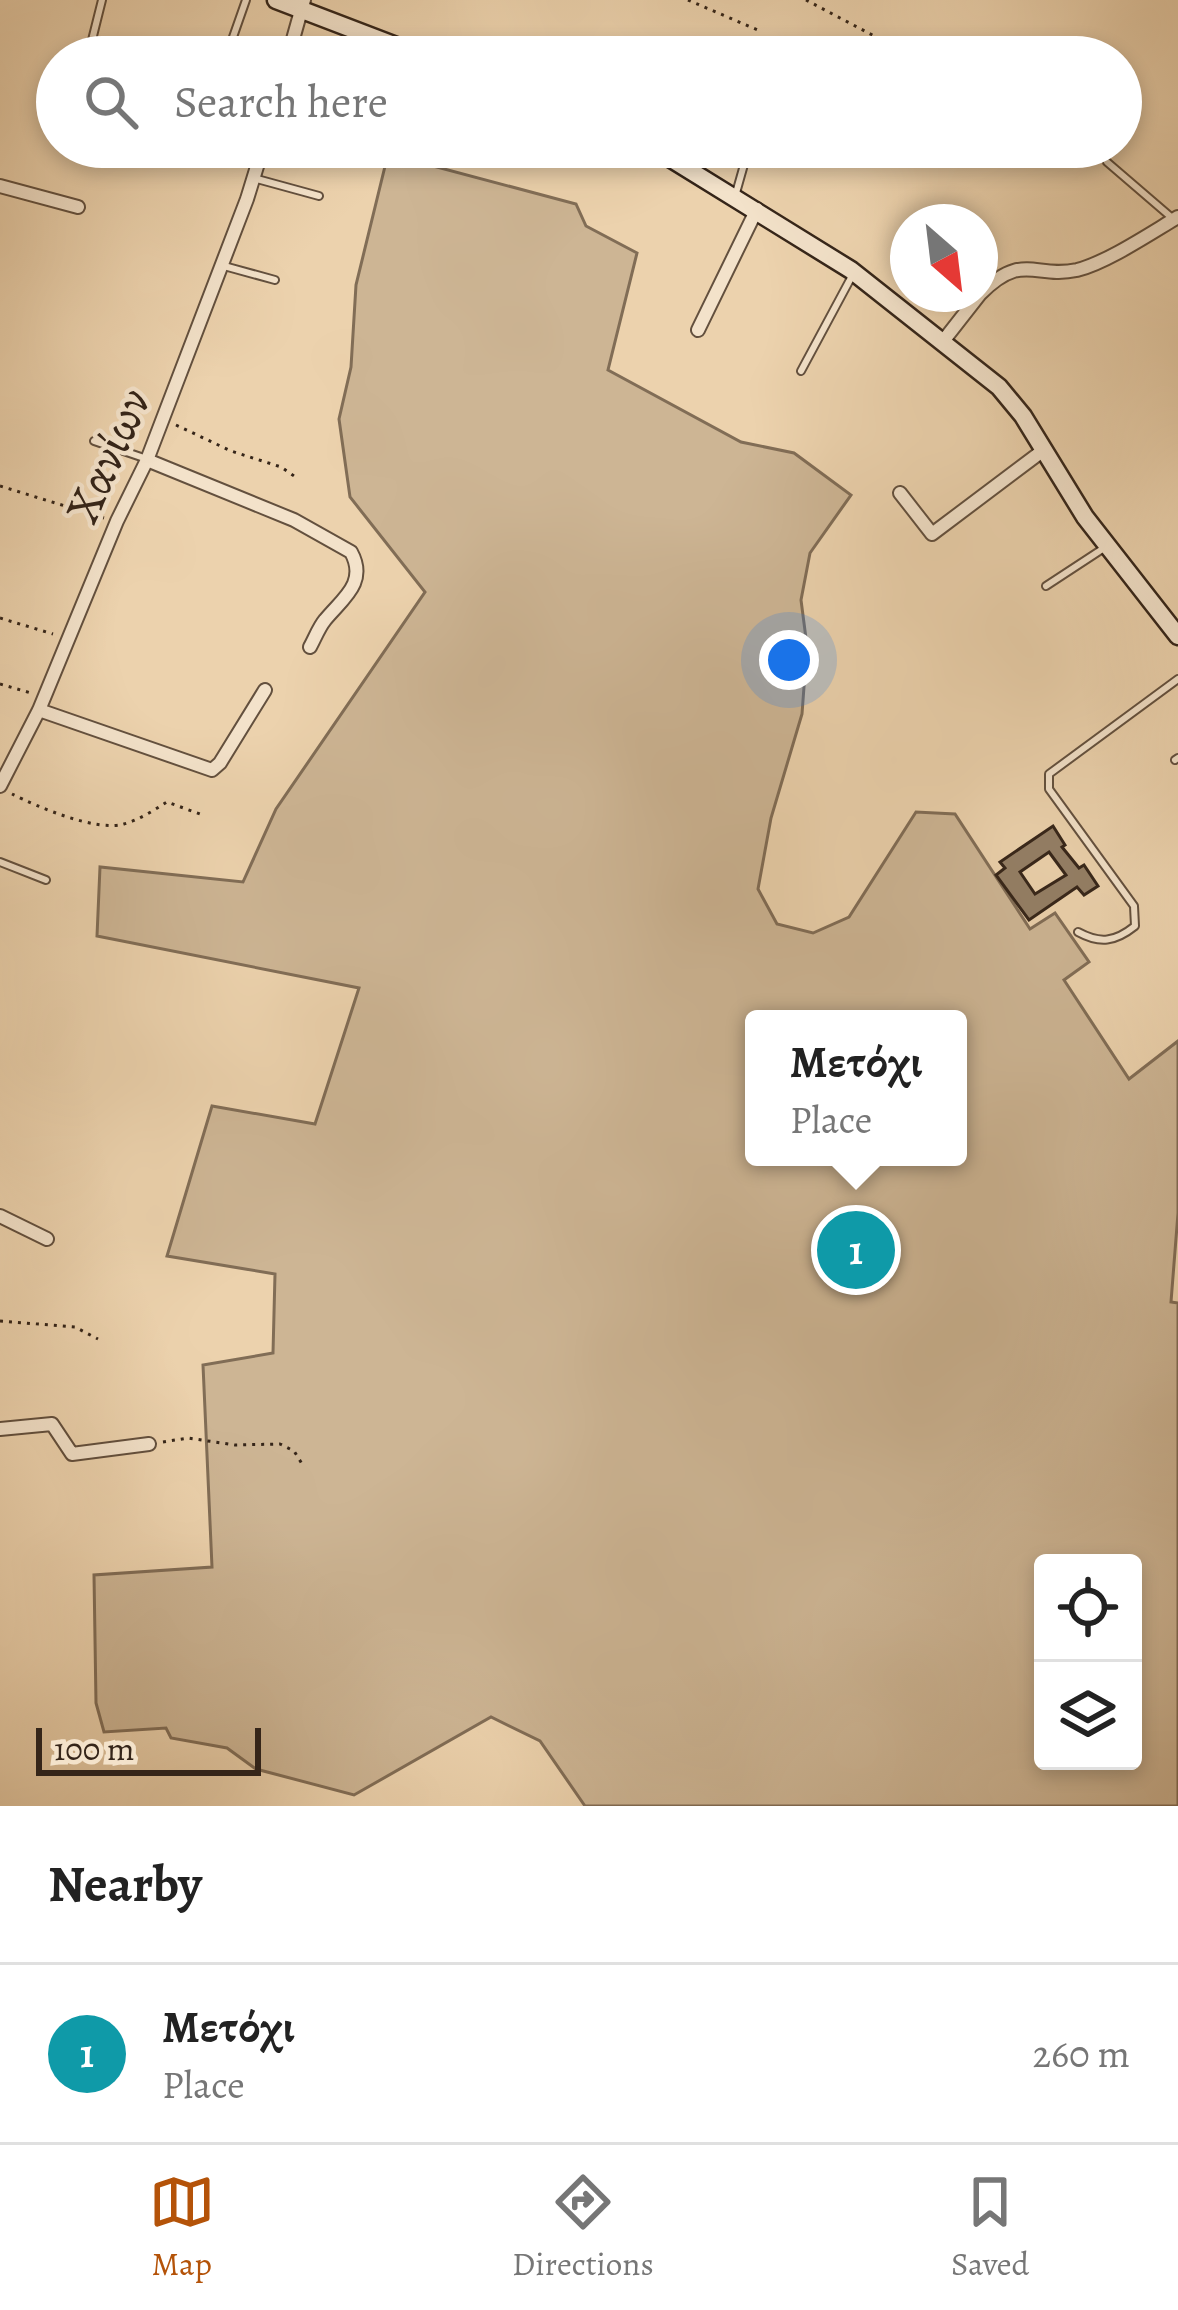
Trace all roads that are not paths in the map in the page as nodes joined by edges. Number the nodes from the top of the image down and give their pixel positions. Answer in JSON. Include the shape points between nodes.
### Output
{"nodes":[{"id":1,"x":102,"y":0,"type":"edge"},
{"id":2,"x":246,"y":0,"type":"edge"},
{"id":3,"x":276,"y":0,"type":"edge"},
{"id":4,"x":302,"y":4,"type":"edge"},
{"id":5,"x":93,"y":36,"type":"edge"},
{"id":6,"x":233,"y":36,"type":"edge"},
{"id":7,"x":294,"y":36,"type":"edge"},
{"id":8,"x":368,"y":36,"type":"edge"},
{"id":9,"x":257,"y":168,"type":"edge"},
{"id":10,"x":688,"y":168,"type":"edge"},
{"id":11,"x":743,"y":168,"type":"edge"},
{"id":12,"x":1113,"y":168,"type":"edge"},
{"id":13,"x":254,"y":178,"type":"junction"},
{"id":14,"x":0,"y":186,"type":"edge"},
{"id":15,"x":319,"y":196,"type":"dead end"},
{"id":16,"x":735,"y":196,"type":"junction"},
{"id":17,"x":79,"y":207,"type":"dead end"},
{"id":18,"x":757,"y":209,"type":"junction"},
{"id":19,"x":1176,"y":218,"type":"edge"},
{"id":20,"x":221,"y":265,"type":"junction"},
{"id":21,"x":854,"y":272,"type":"junction"},
{"id":22,"x":998,"y":278,"type":"edge"},
{"id":23,"x":274,"y":280,"type":"dead end"},
{"id":24,"x":966,"y":312,"type":"edge"},
{"id":25,"x":698,"y":330,"type":"dead end"},
{"id":26,"x":944,"y":340,"type":"junction"},
{"id":27,"x":801,"y":371,"type":"dead end"},
{"id":28,"x":94,"y":441,"type":"dead end"},
{"id":29,"x":1045,"y":449,"type":"junction"},
{"id":30,"x":147,"y":460,"type":"junction"},
{"id":31,"x":900,"y":494,"type":"dead end"},
{"id":32,"x":1107,"y":546,"type":"junction"},
{"id":33,"x":1046,"y":586,"type":"dead end"},
{"id":34,"x":1178,"y":636,"type":"edge"},
{"id":35,"x":310,"y":646,"type":"dead end"},
{"id":36,"x":1178,"y":680,"type":"edge"},
{"id":37,"x":265,"y":690,"type":"dead end"},
{"id":38,"x":42,"y":703,"type":"junction"},
{"id":39,"x":0,"y":787,"type":"edge"},
{"id":40,"x":0,"y":862,"type":"edge"},
{"id":41,"x":46,"y":880,"type":"dead end"},
{"id":42,"x":1078,"y":932,"type":"dead end"},
{"id":43,"x":0,"y":1216,"type":"edge"},
{"id":44,"x":47,"y":1239,"type":"dead end"},
{"id":45,"x":0,"y":1429,"type":"edge"},
{"id":46,"x":149,"y":1444,"type":"road end"}],
"edges":[{"from":1,"to":5,"type":"lane"},
{"from":2,"to":6,"type":"lane"},
{"from":3,"to":4,"type":"street"},
{"from":4,"to":7,"type":"street"},
{"from":4,"to":8,"type":"street"},
{"from":9,"to":13,"type":"street","name":"Χανίων"},
{"from":10,"to":16,"type":"street"},
{"from":11,"to":16,"type":"lane"},
{"from":12,"to":19,"type":"lane"},
{"from":13,"to":15,"type":"lane"},
{"from":13,"to":20,"type":"street","name":"Χανίων"},
{"from":14,"to":17,"type":"street"},
{"from":16,"to":18,"type":"street"},
{"from":18,"to":21,"type":"street"},
{"from":18,"to":25,"type":"street"},
{"from":19,"to":22,"type":"street","via":[[1076,270],[1031,267]]},
{"from":20,"to":23,"type":"lane"},
{"from":20,"to":30,"type":"street","name":"Χανίων"},
{"from":21,"to":26,"type":"street"},
{"from":21,"to":27,"type":"lane"},
{"from":24,"to":26,"type":"street"},
{"from":26,"to":29,"type":"street","via":[[999,387]]},
{"from":28,"to":30,"type":"lane"},
{"from":29,"to":31,"type":"street","via":[[932,534]]},
{"from":29,"to":32,"type":"street"},
{"from":30,"to":35,"type":"street","via":[[352,552],[354,585]]},
{"from":30,"to":38,"type":"street","name":"Χανίων"},
{"from":32,"to":33,"type":"lane"},
{"from":32,"to":34,"type":"street"},
{"from":36,"to":42,"type":"lane","via":[[1049,775],[1049,789],[1134,906],[1136,926],[1120,938],[1095,941]]},
{"from":37,"to":38,"type":"street","via":[[212,770]]},
{"from":38,"to":39,"type":"street","name":"Χανίων"},
{"from":40,"to":41,"type":"lane"},
{"from":43,"to":44,"type":"street"},
{"from":45,"to":46,"type":"street","via":[[52,1424],[72,1454]]}]}
